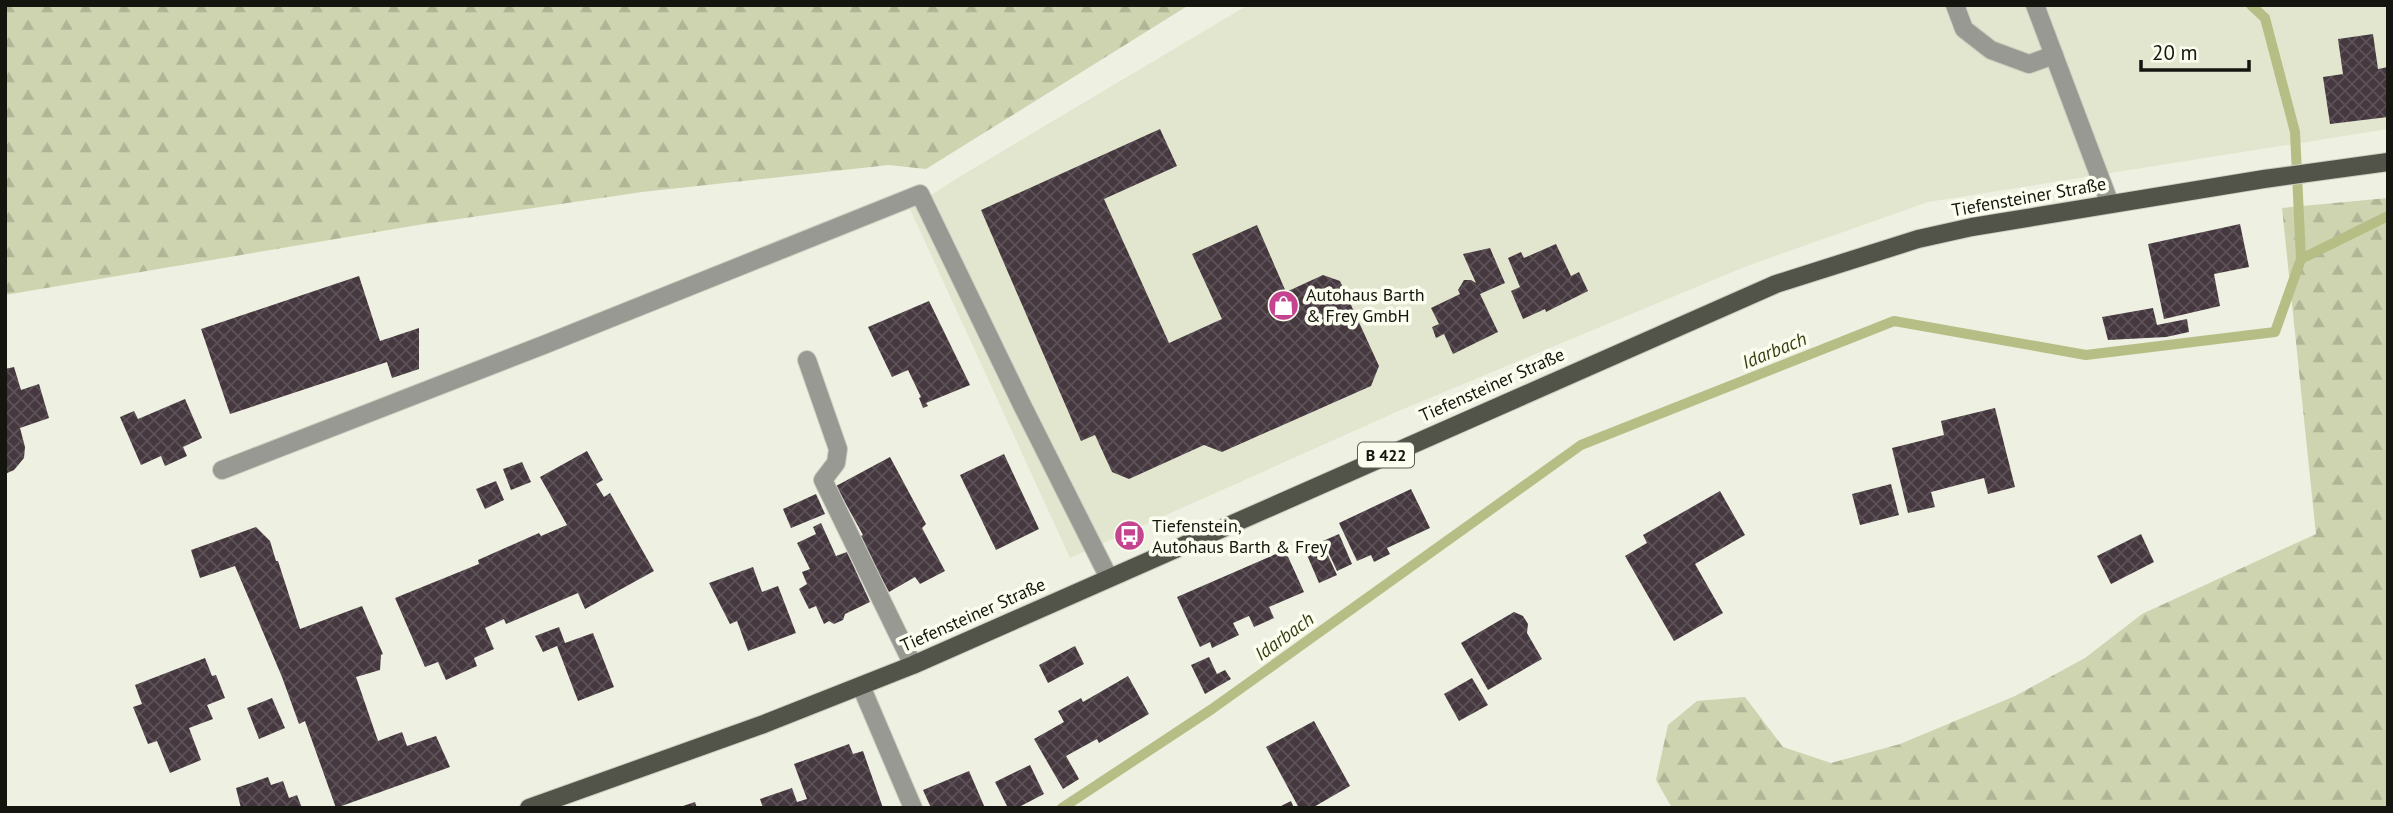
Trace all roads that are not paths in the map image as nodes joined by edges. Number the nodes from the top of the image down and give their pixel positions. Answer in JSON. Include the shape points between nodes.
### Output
{"nodes":[{"id":1,"x":1955,"y":5,"type":"edge"},
{"id":2,"x":2035,"y":5,"type":"edge"},
{"id":3,"x":2054,"y":55,"type":"junction"},
{"id":4,"x":2388,"y":162,"type":"edge"},
{"id":5,"x":2110,"y":204,"type":"junction"},
{"id":6,"x":807,"y":360,"type":"dead end"},
{"id":7,"x":222,"y":470,"type":"dead end"},
{"id":8,"x":1109,"y":578,"type":"junction"},
{"id":9,"x":913,"y":665,"type":"junction"},
{"id":10,"x":861,"y":686,"type":"junction"},
{"id":11,"x":529,"y":808,"type":"edge"},
{"id":12,"x":913,"y":808,"type":"edge"}],
"edges":[{"from":1,"to":3,"type":"lane","via":[[1964,29],[1991,50],[2029,64]]},
{"from":2,"to":3,"type":"lane"},
{"from":3,"to":5,"type":"lane"},
{"from":4,"to":5,"type":"main road","name":"Tiefensteiner Straße","number":"B 422"},
{"from":5,"to":8,"type":"main road","name":"Tiefensteiner Straße","number":"B 422","via":[[1918,239],[1776,284]]},
{"from":6,"to":9,"type":"lane","via":[[838,449],[836,463],[823,480]]},
{"from":7,"to":8,"type":"lane","via":[[920,194]]},
{"from":8,"to":9,"type":"main road","name":"Tiefensteiner Straße","number":"B 422"},
{"from":9,"to":10,"type":"main road","name":"Tiefensteiner Straße","number":"B 422"},
{"from":10,"to":11,"type":"main road","name":"Tiefensteiner Straße","number":"B 422"},
{"from":10,"to":12,"type":"lane"}]}
